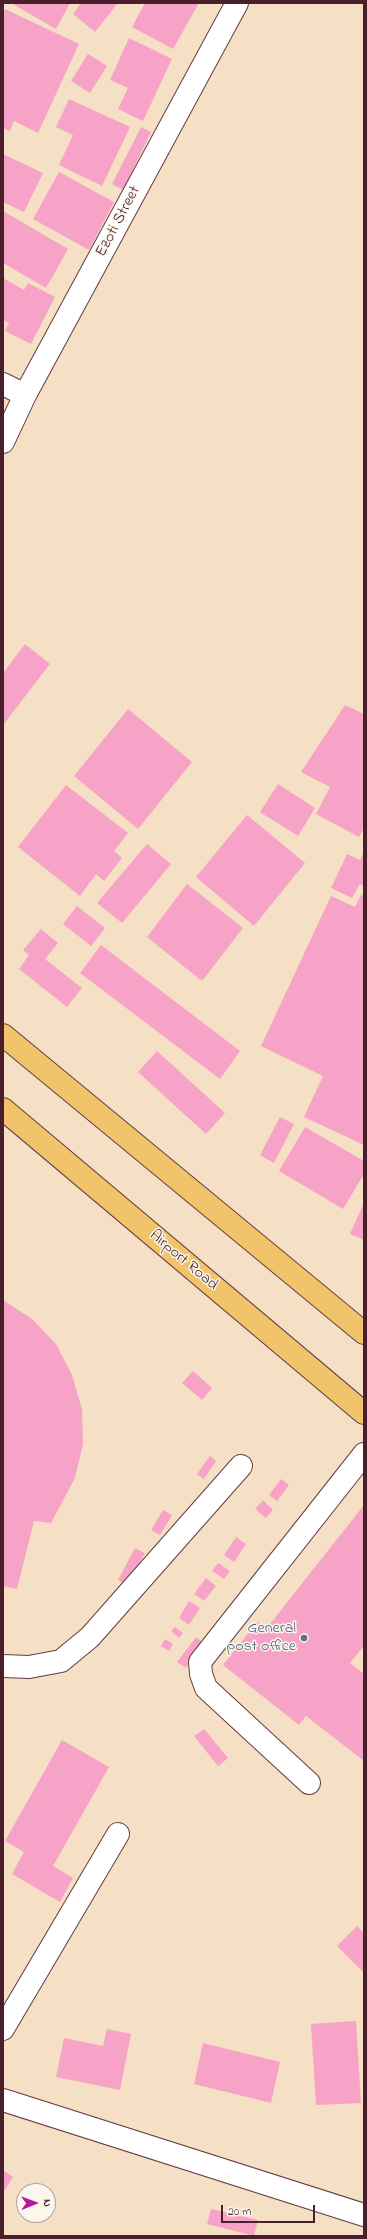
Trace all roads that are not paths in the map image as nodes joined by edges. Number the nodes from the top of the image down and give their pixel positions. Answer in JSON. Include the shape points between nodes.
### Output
{"nodes":[{"id":1,"x":237,"y":3,"type":"edge"},
{"id":2,"x":3,"y":384,"type":"edge"},
{"id":3,"x":26,"y":395,"type":"junction"},
{"id":4,"x":3,"y":442,"type":"edge"},
{"id":5,"x":3,"y":1035,"type":"edge"},
{"id":6,"x":3,"y":1109,"type":"edge"},
{"id":7,"x":364,"y":1333,"type":"edge"},
{"id":8,"x":364,"y":1413,"type":"edge"},
{"id":9,"x":364,"y":1454,"type":"edge"},
{"id":10,"x":241,"y":1466,"type":"dead end"},
{"id":11,"x":3,"y":1666,"type":"edge"},
{"id":12,"x":310,"y":1783,"type":"dead end"},
{"id":13,"x":118,"y":1834,"type":"dead end"},
{"id":14,"x":3,"y":2029,"type":"edge"},
{"id":15,"x":3,"y":2100,"type":"edge"},
{"id":16,"x":364,"y":2215,"type":"edge"}],
"edges":[{"from":1,"to":3,"type":"street","name":"Ezoti Street"},
{"from":2,"to":3,"type":"street"},
{"from":3,"to":4,"type":"street","name":"Ezoti Street"},
{"from":5,"to":7,"type":"main road"},
{"from":6,"to":8,"type":"main road","name":"Airport Road"},
{"from":9,"to":12,"type":"street","via":[[200,1662],[206,1688]]},
{"from":10,"to":11,"type":"street","via":[[90,1637],[61,1661],[29,1667]]},
{"from":13,"to":14,"type":"street"},
{"from":15,"to":16,"type":"street"}]}
